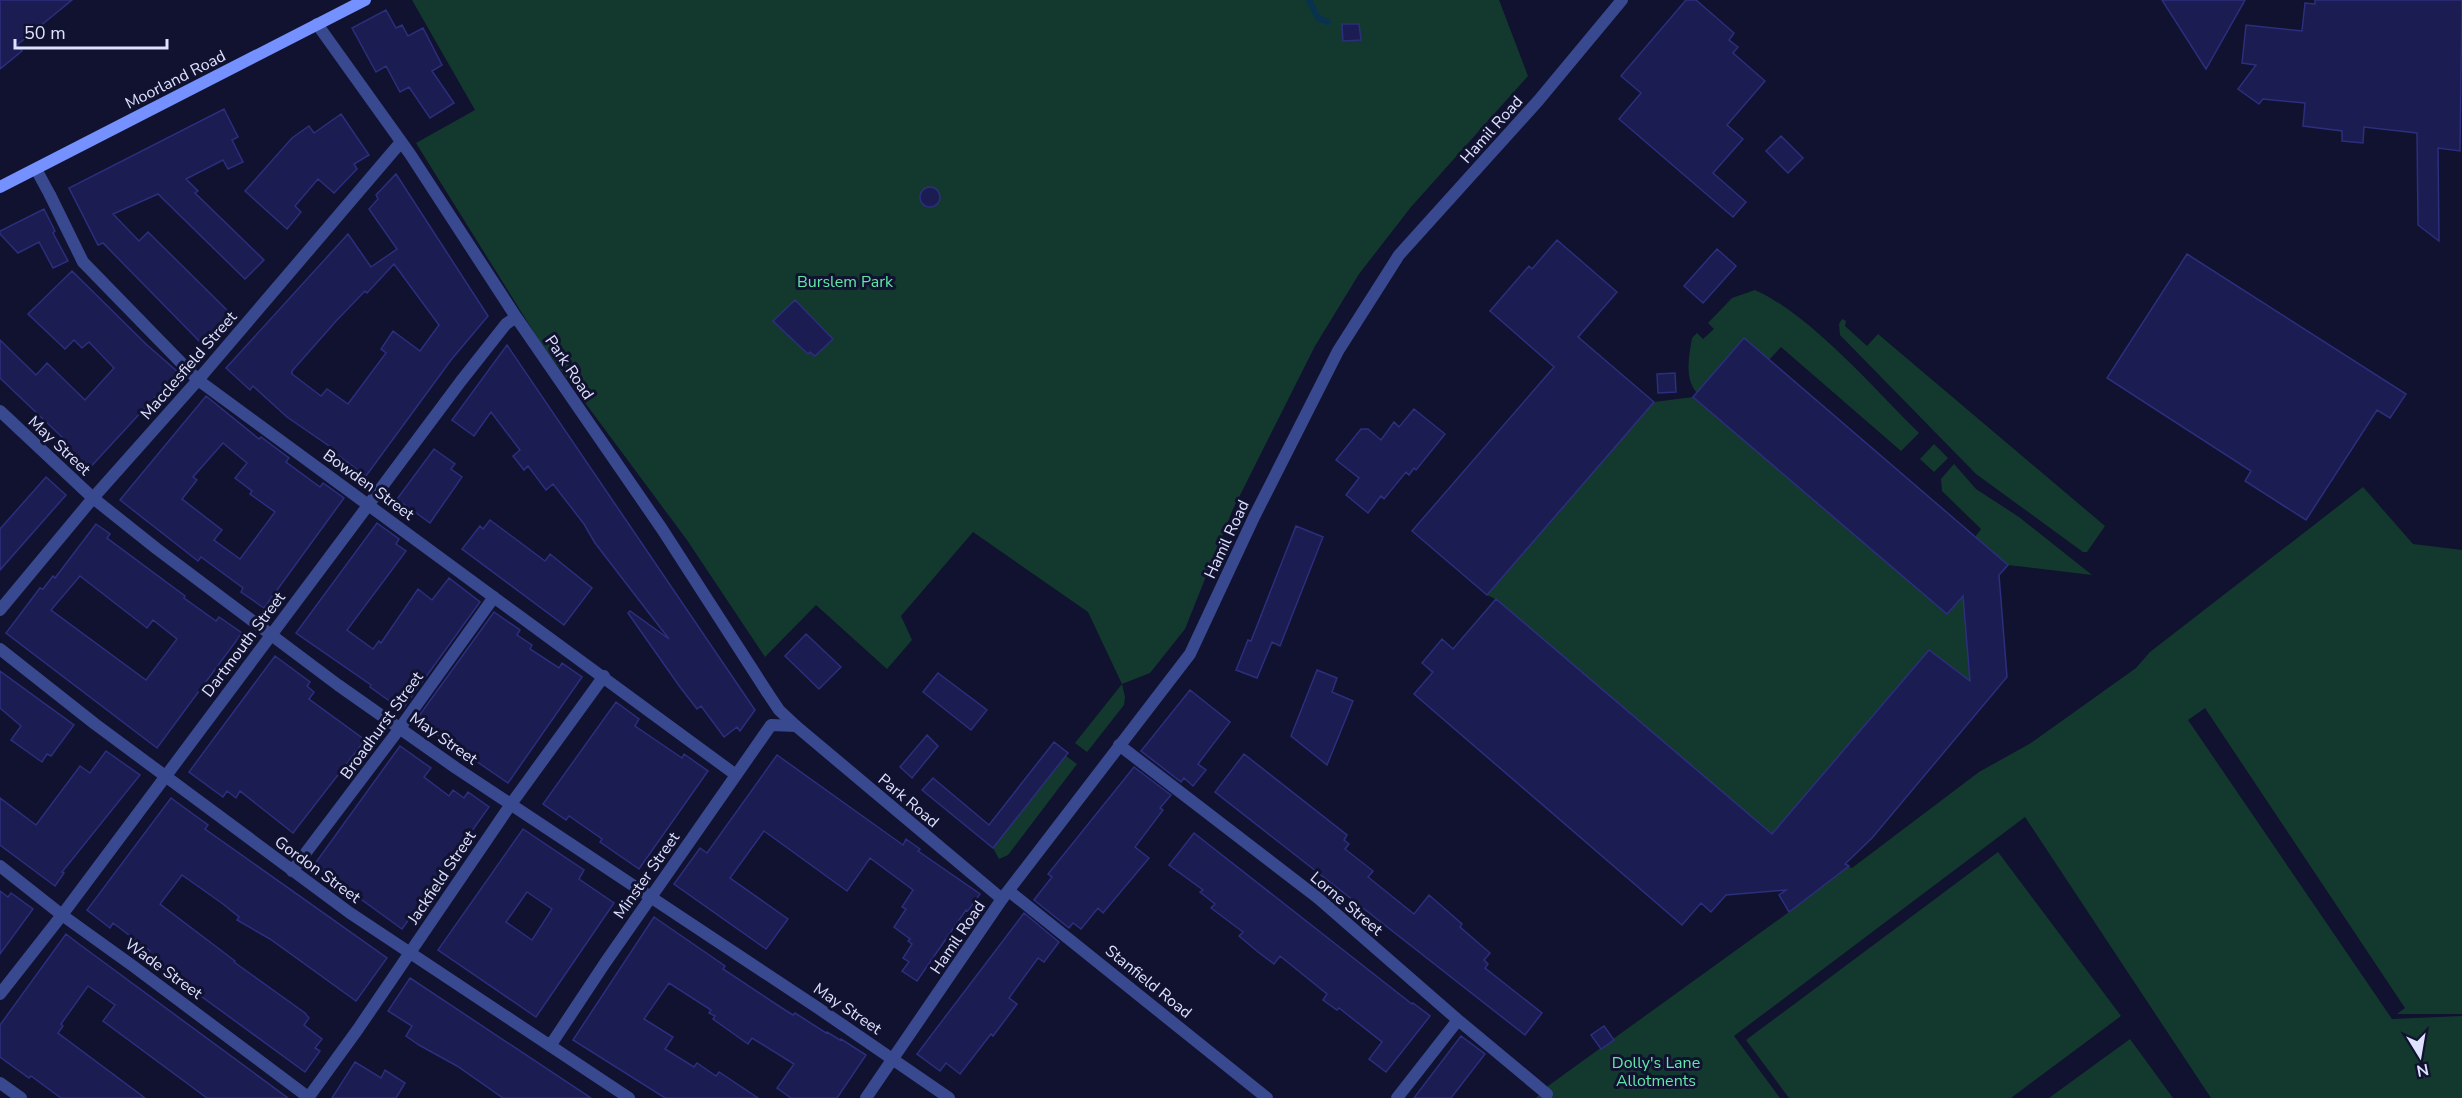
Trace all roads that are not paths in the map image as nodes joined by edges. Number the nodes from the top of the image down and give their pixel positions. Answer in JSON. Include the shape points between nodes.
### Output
{"nodes":[{"id":1,"x":365,"y":0,"type":"edge"},
{"id":2,"x":1622,"y":0,"type":"edge"},
{"id":3,"x":318,"y":24,"type":"junction"},
{"id":4,"x":401,"y":142,"type":"junction"},
{"id":5,"x":36,"y":169,"type":"junction"},
{"id":6,"x":0,"y":187,"type":"edge"},
{"id":7,"x":516,"y":317,"type":"junction"},
{"id":8,"x":198,"y":380,"type":"junction"},
{"id":9,"x":0,"y":411,"type":"edge"},
{"id":10,"x":93,"y":498,"type":"junction"},
{"id":11,"x":369,"y":505,"type":"junction"},
{"id":12,"x":494,"y":597,"type":"junction"},
{"id":13,"x":0,"y":610,"type":"edge"},
{"id":14,"x":271,"y":634,"type":"junction"},
{"id":15,"x":0,"y":649,"type":"edge"},
{"id":16,"x":604,"y":676,"type":"junction"},
{"id":17,"x":796,"y":726,"type":"junction"},
{"id":18,"x":400,"y":728,"type":"junction"},
{"id":19,"x":1119,"y":745,"type":"junction"},
{"id":20,"x":165,"y":775,"type":"junction"},
{"id":21,"x":736,"y":775,"type":"junction"},
{"id":22,"x":511,"y":804,"type":"junction"},
{"id":23,"x":0,"y":866,"type":"edge"},
{"id":24,"x":292,"y":871,"type":"junction"},
{"id":25,"x":1005,"y":895,"type":"junction"},
{"id":26,"x":650,"y":898,"type":"junction"},
{"id":27,"x":62,"y":915,"type":"junction"},
{"id":28,"x":410,"y":953,"type":"junction"},
{"id":29,"x":0,"y":994,"type":"edge"},
{"id":30,"x":1458,"y":1020,"type":"junction"},
{"id":31,"x":550,"y":1046,"type":"junction"},
{"id":32,"x":894,"y":1059,"type":"junction"},
{"id":33,"x":0,"y":1083,"type":"edge"},
{"id":34,"x":1547,"y":1094,"type":"dead end"},
{"id":35,"x":21,"y":1098,"type":"edge"},
{"id":36,"x":308,"y":1098,"type":"edge"},
{"id":37,"x":629,"y":1098,"type":"edge"},
{"id":38,"x":866,"y":1098,"type":"edge"},
{"id":39,"x":949,"y":1098,"type":"edge"},
{"id":40,"x":1267,"y":1098,"type":"edge"},
{"id":41,"x":1397,"y":1098,"type":"edge"}],
"edges":[{"from":1,"to":3,"type":"main road","name":"Moorland Road"},
{"from":2,"to":19,"type":"street","name":"Hamil Road","via":[[1544,95],[1399,255],[1338,351],[1190,654]]},
{"from":3,"to":4,"type":"street","name":"Park Road"},
{"from":3,"to":5,"type":"main road","name":"Moorland Road"},
{"from":4,"to":7,"type":"street","name":"Park Road"},
{"from":4,"to":8,"type":"street","name":"Macclesfield Street"},
{"from":5,"to":6,"type":"main road","name":"Moorland Road"},
{"from":5,"to":8,"type":"street","name":"Bowden Street","via":[[82,262]]},
{"from":7,"to":11,"type":"street","name":"Dartmouth Street","via":[[506,324],[461,381]]},
{"from":7,"to":17,"type":"street","name":"Park Road","via":[[662,529],[779,710]]},
{"from":8,"to":10,"type":"street","name":"Macclesfield Street"},
{"from":8,"to":11,"type":"street","name":"Bowden Street"},
{"from":9,"to":10,"type":"street","name":"May Street"},
{"from":10,"to":13,"type":"street","name":"Macclesfield Street"},
{"from":10,"to":14,"type":"street","name":"May Street"},
{"from":11,"to":12,"type":"street","name":"Bowden Street"},
{"from":11,"to":14,"type":"street","name":"Dartmouth Street"},
{"from":12,"to":16,"type":"street","name":"Bowden Street"},
{"from":12,"to":18,"type":"street","name":"Broadhurst Street"},
{"from":14,"to":18,"type":"street","name":"May Street"},
{"from":14,"to":20,"type":"street","name":"Dartmouth Street"},
{"from":15,"to":20,"type":"street","name":"Gordon Street"},
{"from":16,"to":21,"type":"street","name":"Bowden Street"},
{"from":16,"to":22,"type":"street","name":"Jackfield Street"},
{"from":17,"to":21,"type":"street","name":"Minster Street","via":[[771,725]]},
{"from":17,"to":25,"type":"street","name":"Park Road"},
{"from":18,"to":22,"type":"street","name":"May Street"},
{"from":18,"to":24,"type":"street","name":"Broadhurst Street"},
{"from":19,"to":25,"type":"street","name":"Hamil Road"},
{"from":19,"to":30,"type":"street","name":"Lorne Street","via":[[1318,898]]},
{"from":20,"to":24,"type":"street","name":"Gordon Street"},
{"from":20,"to":27,"type":"street","name":"Dartmouth Street"},
{"from":21,"to":26,"type":"street","name":"Minster Street"},
{"from":22,"to":26,"type":"street","name":"May Street"},
{"from":22,"to":28,"type":"street","name":"Jackfield Street"},
{"from":23,"to":27,"type":"street","name":"Wade Street"},
{"from":24,"to":28,"type":"street","name":"Gordon Street"},
{"from":25,"to":32,"type":"street","name":"Hamil Road"},
{"from":25,"to":40,"type":"street","name":"Stanfield Road"},
{"from":26,"to":31,"type":"street","name":"Minster Street"},
{"from":26,"to":32,"type":"street","name":"May Street"},
{"from":27,"to":29,"type":"street","name":"Dartmouth Street"},
{"from":27,"to":36,"type":"street","name":"Wade Street"},
{"from":28,"to":31,"type":"street","name":"Gordon Street"},
{"from":28,"to":36,"type":"street","name":"Jackfield Street"},
{"from":30,"to":34,"type":"street","name":"Lorne Street"},
{"from":30,"to":41,"type":"street"},
{"from":31,"to":37,"type":"street","name":"Gordon Street"},
{"from":32,"to":38,"type":"street","name":"Hamil Road"},
{"from":32,"to":39,"type":"street","name":"May Street"},
{"from":33,"to":35,"type":"street"}]}
